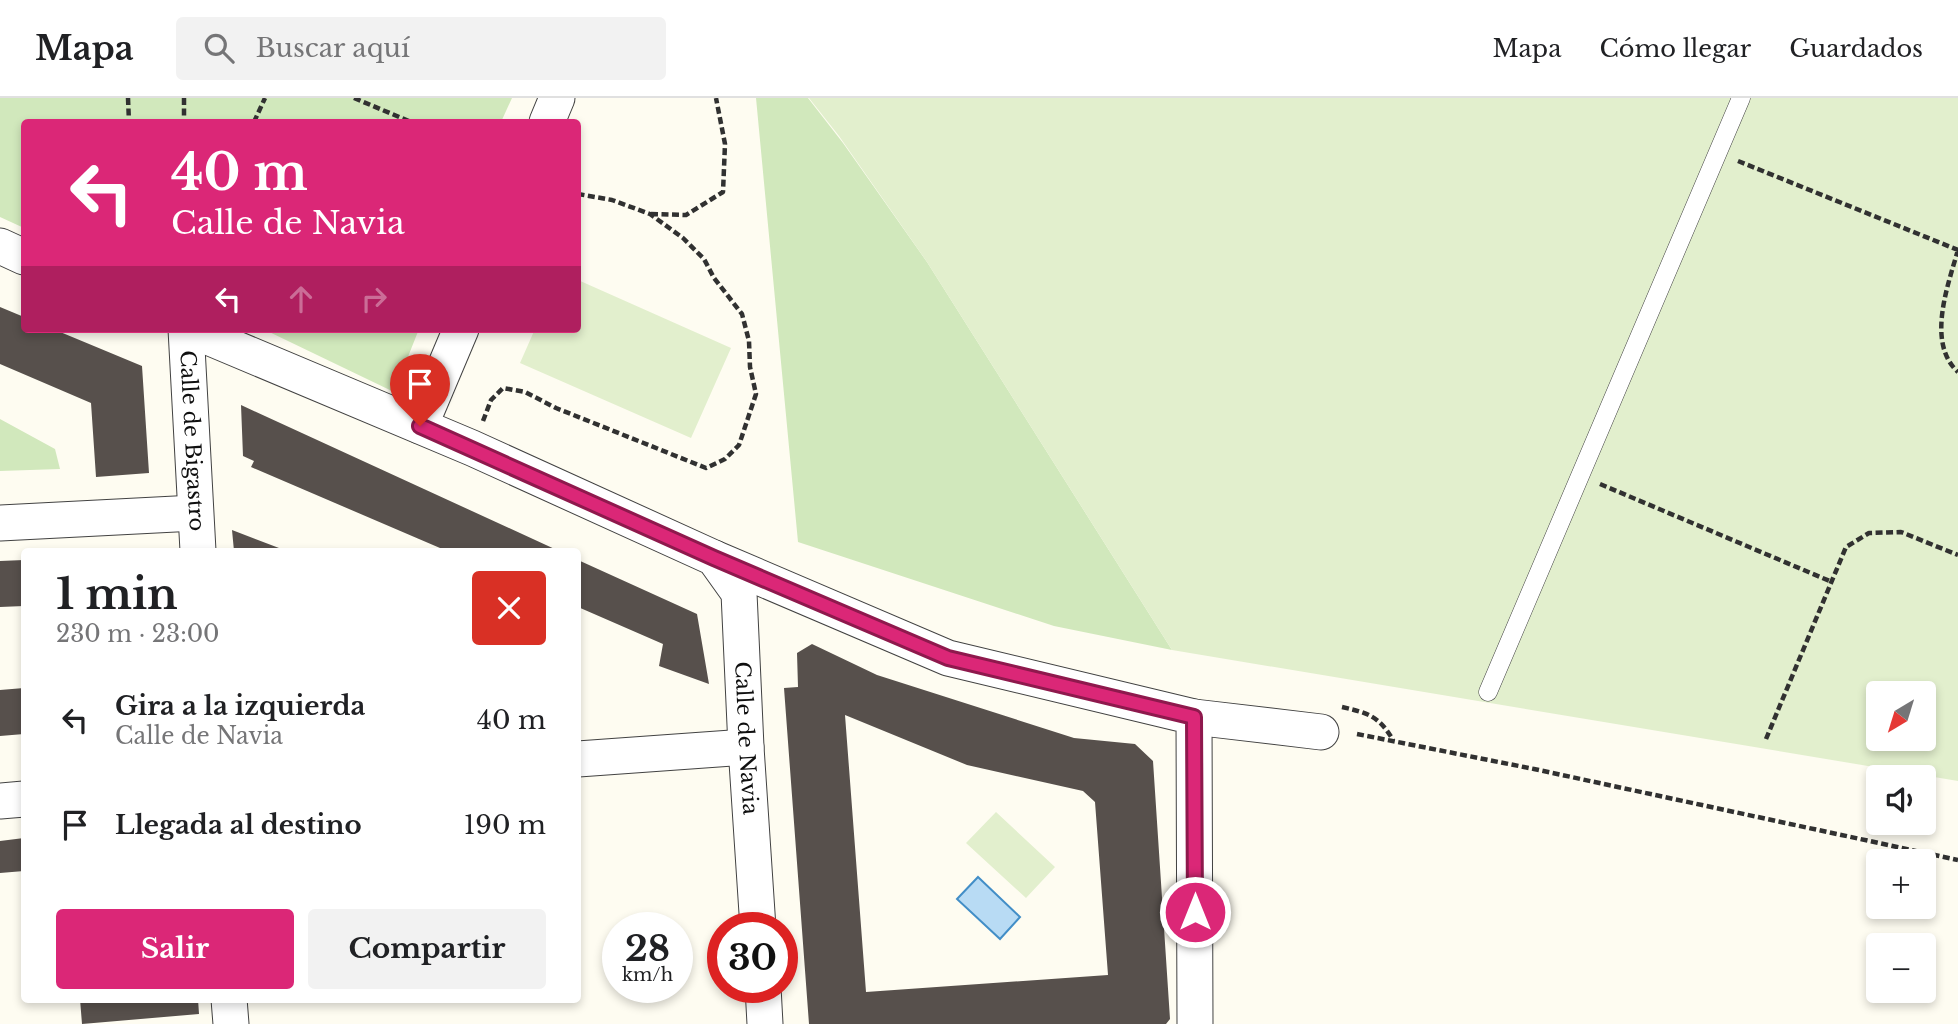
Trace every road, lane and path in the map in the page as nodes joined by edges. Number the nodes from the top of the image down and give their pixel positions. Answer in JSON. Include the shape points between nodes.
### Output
{"nodes":[{"id":1,"x":128,"y":98,"type":"edge"},
{"id":2,"x":184,"y":98,"type":"edge"},
{"id":3,"x":265,"y":98,"type":"edge"},
{"id":4,"x":354,"y":98,"type":"edge"},
{"id":5,"x":557,"y":98,"type":"edge"},
{"id":6,"x":716,"y":98,"type":"edge"},
{"id":7,"x":1741,"y":98,"type":"edge"},
{"id":8,"x":130,"y":119,"type":"edge"},
{"id":9,"x":184,"y":119,"type":"edge"},
{"id":10,"x":255,"y":119,"type":"edge"},
{"id":11,"x":404,"y":119,"type":"edge"},
{"id":12,"x":548,"y":119,"type":"edge"},
{"id":13,"x":1717,"y":153,"type":"junction"},
{"id":14,"x":581,"y":195,"type":"edge"},
{"id":15,"x":650,"y":214,"type":"junction"},
{"id":16,"x":0,"y":246,"type":"edge"},
{"id":17,"x":1958,"y":249,"type":"edge"},
{"id":18,"x":21,"y":256,"type":"edge"},
{"id":19,"x":187,"y":333,"type":"edge"},
{"id":20,"x":197,"y":333,"type":"edge"},
{"id":21,"x":459,"y":333,"type":"edge"},
{"id":22,"x":1958,"y":372,"type":"edge"},
{"id":23,"x":420,"y":426,"type":"junction"},
{"id":24,"x":472,"y":448,"type":"junction"},
{"id":25,"x":1580,"y":476,"type":"junction"},
{"id":26,"x":195,"y":513,"type":"junction"},
{"id":27,"x":0,"y":523,"type":"edge"},
{"id":28,"x":198,"y":548,"type":"edge"},
{"id":29,"x":1958,"y":555,"type":"edge"},
{"id":30,"x":714,"y":558,"type":"junction"},
{"id":31,"x":1832,"y":582,"type":"junction"},
{"id":32,"x":1488,"y":692,"type":"dead end"},
{"id":33,"x":1194,"y":717,"type":"junction"},
{"id":34,"x":1321,"y":732,"type":"dead end"},
{"id":35,"x":1357,"y":734,"type":"dead end"},
{"id":36,"x":1766,"y":738,"type":"dead end"},
{"id":37,"x":746,"y":747,"type":"junction"},
{"id":38,"x":581,"y":759,"type":"edge"},
{"id":39,"x":21,"y":799,"type":"edge"},
{"id":40,"x":0,"y":801,"type":"edge"},
{"id":41,"x":1958,"y":860,"type":"edge"},
{"id":42,"x":757,"y":912,"type":"edge"},
{"id":43,"x":229,"y":1003,"type":"edge"},
{"id":44,"x":764,"y":1003,"type":"edge"},
{"id":45,"x":231,"y":1024,"type":"edge"},
{"id":46,"x":765,"y":1024,"type":"edge"},
{"id":47,"x":1195,"y":1024,"type":"edge"}],
"edges":[{"from":1,"to":8,"type":"path"},
{"from":2,"to":9,"type":"path"},
{"from":3,"to":10,"type":"path"},
{"from":4,"to":11,"type":"path"},
{"from":5,"to":12,"type":"street"},
{"from":6,"to":15,"type":"path","via":[[725,144],[723,192],[686,215]]},
{"from":7,"to":13,"type":"lane"},
{"from":13,"to":17,"type":"path"},
{"from":13,"to":25,"type":"lane"},
{"from":14,"to":15,"type":"path"},
{"from":15,"to":24,"type":"path","via":[[704,259],[742,314],[756,394],[739,445],[706,468],[525,392],[503,388],[491,400]]},
{"from":16,"to":18,"type":"street"},
{"from":17,"to":22,"type":"path","via":[[1944,296],[1941,344]]},
{"from":19,"to":26,"type":"street","name":"Calle de Bigastro"},
{"from":20,"to":23,"type":"street"},
{"from":21,"to":23,"type":"street"},
{"from":23,"to":24,"type":"street"},
{"from":24,"to":30,"type":"street"},
{"from":25,"to":31,"type":"path"},
{"from":25,"to":32,"type":"lane"},
{"from":26,"to":27,"type":"street"},
{"from":26,"to":28,"type":"street","name":"Calle de Bigastro"},
{"from":29,"to":31,"type":"path","via":[[1901,532],[1868,533],[1846,547]]},
{"from":30,"to":33,"type":"street","via":[[948,658]]},
{"from":30,"to":37,"type":"street","name":"Calle de Navia","via":[[739,593]]},
{"from":31,"to":36,"type":"path"},
{"from":33,"to":34,"type":"street"},
{"from":33,"to":47,"type":"street"},
{"from":35,"to":41,"type":"path"},
{"from":37,"to":38,"type":"street"},
{"from":37,"to":42,"type":"street","name":"Calle de Navia"},
{"from":39,"to":40,"type":"street"},
{"from":43,"to":45,"type":"street"},
{"from":44,"to":46,"type":"street"}]}
